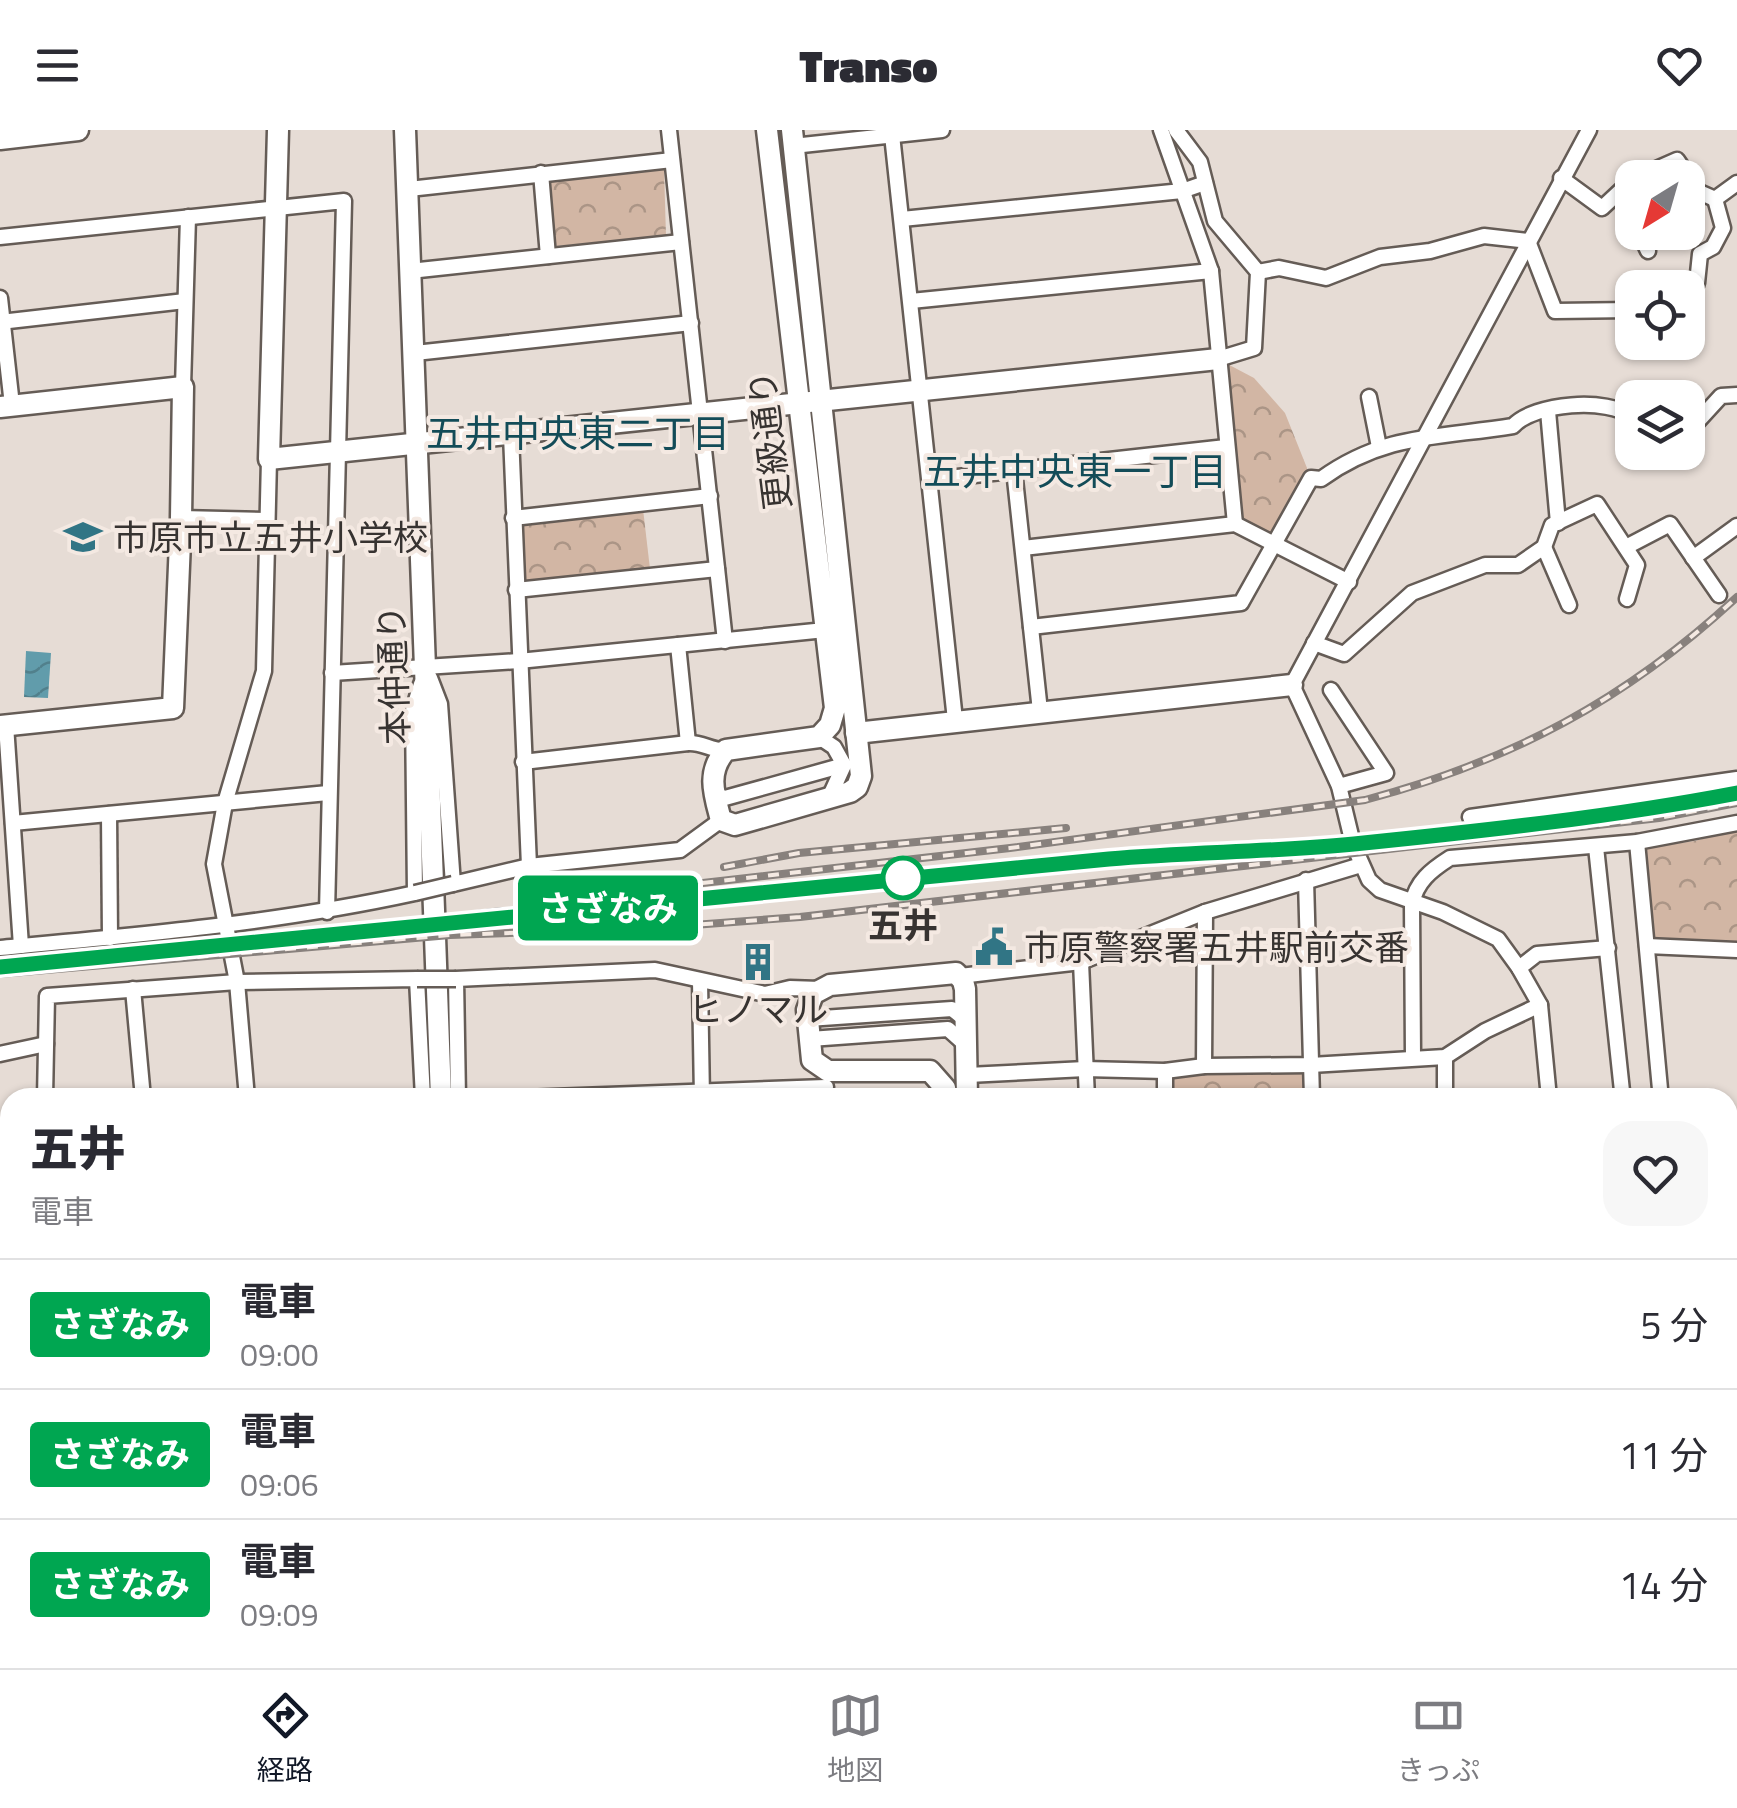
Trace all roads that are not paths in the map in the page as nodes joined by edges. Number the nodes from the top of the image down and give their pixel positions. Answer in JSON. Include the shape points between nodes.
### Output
{"nodes":[{"id":1,"x":76,"y":130,"type":"edge"},
{"id":2,"x":278,"y":130,"type":"edge"},
{"id":3,"x":405,"y":130,"type":"edge"},
{"id":4,"x":669,"y":130,"type":"edge"},
{"id":5,"x":767,"y":130,"type":"edge"},
{"id":6,"x":942,"y":130,"type":"edge"},
{"id":7,"x":1160,"y":130,"type":"edge"},
{"id":8,"x":1176,"y":130,"type":"edge"},
{"id":9,"x":1589,"y":130,"type":"edge"},
{"id":10,"x":892,"y":136,"type":"junction"},
{"id":11,"x":792,"y":138,"type":"edge"},
{"id":12,"x":0,"y":139,"type":"edge"},
{"id":13,"x":672,"y":160,"type":"junction"},
{"id":14,"x":542,"y":173,"type":"junction"},
{"id":15,"x":1562,"y":178,"type":"junction"},
{"id":16,"x":1205,"y":183,"type":"junction"},
{"id":17,"x":1737,"y":184,"type":"edge"},
{"id":18,"x":408,"y":189,"type":"junction"},
{"id":19,"x":1182,"y":191,"type":"junction"},
{"id":20,"x":1705,"y":194,"type":"edge"},
{"id":21,"x":1615,"y":196,"type":"edge"},
{"id":22,"x":1714,"y":198,"type":"junction"},
{"id":23,"x":275,"y":208,"type":"junction"},
{"id":24,"x":188,"y":217,"type":"junction"},
{"id":25,"x":902,"y":219,"type":"junction"},
{"id":26,"x":0,"y":237,"type":"edge"},
{"id":27,"x":1528,"y":241,"type":"junction"},
{"id":28,"x":681,"y":242,"type":"junction"},
{"id":29,"x":548,"y":256,"type":"junction"},
{"id":30,"x":1211,"y":270,"type":"junction"},
{"id":31,"x":1698,"y":270,"type":"edge"},
{"id":32,"x":410,"y":271,"type":"junction"},
{"id":33,"x":1258,"y":272,"type":"junction"},
{"id":34,"x":0,"y":298,"type":"edge"},
{"id":35,"x":186,"y":301,"type":"junction"},
{"id":36,"x":911,"y":301,"type":"junction"},
{"id":37,"x":1615,"y":310,"type":"edge"},
{"id":38,"x":1,"y":322,"type":"edge"},
{"id":39,"x":691,"y":323,"type":"junction"},
{"id":40,"x":415,"y":353,"type":"junction"},
{"id":41,"x":1218,"y":359,"type":"junction"},
{"id":42,"x":183,"y":387,"type":"junction"},
{"id":43,"x":920,"y":390,"type":"junction"},
{"id":44,"x":1737,"y":394,"type":"edge"},
{"id":45,"x":1369,"y":398,"type":"dead end"},
{"id":46,"x":820,"y":401,"type":"junction"},
{"id":47,"x":798,"y":403,"type":"junction"},
{"id":48,"x":6,"y":406,"type":"edge"},
{"id":49,"x":1615,"y":407,"type":"edge"},
{"id":50,"x":1548,"y":411,"type":"junction"},
{"id":51,"x":701,"y":413,"type":"junction"},
{"id":52,"x":1705,"y":413,"type":"edge"},
{"id":53,"x":511,"y":435,"type":"junction"},
{"id":54,"x":1426,"y":436,"type":"junction"},
{"id":55,"x":417,"y":445,"type":"junction"},
{"id":56,"x":1226,"y":447,"type":"junction"},
{"id":57,"x":1379,"y":447,"type":"junction"},
{"id":58,"x":336,"y":454,"type":"junction"},
{"id":59,"x":269,"y":460,"type":"junction"},
{"id":60,"x":1014,"y":470,"type":"junction"},
{"id":61,"x":930,"y":480,"type":"junction"},
{"id":62,"x":710,"y":496,"type":"junction"},
{"id":63,"x":181,"y":518,"type":"junction"},
{"id":64,"x":513,"y":518,"type":"junction"},
{"id":65,"x":267,"y":520,"type":"junction"},
{"id":66,"x":1558,"y":523,"type":"junction"},
{"id":67,"x":1235,"y":524,"type":"junction"},
{"id":68,"x":1737,"y":526,"type":"edge"},
{"id":69,"x":1273,"y":543,"type":"junction"},
{"id":70,"x":1544,"y":546,"type":"junction"},
{"id":71,"x":1626,"y":547,"type":"junction"},
{"id":72,"x":1023,"y":548,"type":"junction"},
{"id":73,"x":1694,"y":558,"type":"junction"},
{"id":74,"x":717,"y":569,"type":"junction"},
{"id":75,"x":1348,"y":582,"type":"junction"},
{"id":76,"x":516,"y":590,"type":"junction"},
{"id":77,"x":1720,"y":595,"type":"dead end"},
{"id":78,"x":1627,"y":599,"type":"dead end"},
{"id":79,"x":1569,"y":605,"type":"dead end"},
{"id":80,"x":1031,"y":627,"type":"junction"},
{"id":81,"x":824,"y":630,"type":"junction"},
{"id":82,"x":725,"y":641,"type":"junction"},
{"id":83,"x":1314,"y":643,"type":"junction"},
{"id":84,"x":678,"y":646,"type":"junction"},
{"id":85,"x":519,"y":661,"type":"junction"},
{"id":86,"x":425,"y":668,"type":"junction"},
{"id":87,"x":332,"y":672,"type":"junction"},
{"id":88,"x":1292,"y":685,"type":"junction"},
{"id":89,"x":1331,"y":690,"type":"dead end"},
{"id":90,"x":1040,"y":710,"type":"junction"},
{"id":91,"x":955,"y":720,"type":"junction"},
{"id":92,"x":3,"y":726,"type":"edge"},
{"id":93,"x":856,"y":733,"type":"junction"},
{"id":94,"x":819,"y":736,"type":"junction"},
{"id":95,"x":688,"y":743,"type":"junction"},
{"id":96,"x":720,"y":758,"type":"junction"},
{"id":97,"x":522,"y":762,"type":"junction"},
{"id":98,"x":844,"y":764,"type":"junction"},
{"id":99,"x":1737,"y":779,"type":"edge"},
{"id":100,"x":1339,"y":786,"type":"junction"},
{"id":101,"x":5,"y":793,"type":"edge"},
{"id":102,"x":328,"y":793,"type":"junction"},
{"id":103,"x":714,"y":794,"type":"junction"},
{"id":104,"x":829,"y":798,"type":"junction"},
{"id":105,"x":225,"y":803,"type":"junction"},
{"id":106,"x":109,"y":814,"type":"junction"},
{"id":107,"x":1470,"y":817,"type":"dead end"},
{"id":108,"x":721,"y":820,"type":"junction"},
{"id":109,"x":13,"y":823,"type":"junction"},
{"id":110,"x":1737,"y":823,"type":"edge"},
{"id":111,"x":1637,"y":842,"type":"junction"},
{"id":112,"x":1596,"y":847,"type":"junction"},
{"id":113,"x":8,"y":862,"type":"edge"},
{"id":114,"x":1361,"y":865,"type":"junction"},
{"id":115,"x":529,"y":866,"type":"junction"},
{"id":116,"x":1306,"y":880,"type":"junction"},
{"id":117,"x":453,"y":884,"type":"junction"},
{"id":118,"x":415,"y":893,"type":"junction"},
{"id":119,"x":1412,"y":904,"type":"junction"},
{"id":120,"x":327,"y":912,"type":"junction"},
{"id":121,"x":1205,"y":912,"type":"junction"},
{"id":122,"x":226,"y":927,"type":"junction"},
{"id":123,"x":110,"y":938,"type":"junction"},
{"id":124,"x":21,"y":946,"type":"junction"},
{"id":125,"x":1647,"y":946,"type":"junction"},
{"id":126,"x":0,"y":948,"type":"edge"},
{"id":127,"x":1608,"y":948,"type":"junction"},
{"id":128,"x":1737,"y":950,"type":"edge"},
{"id":129,"x":1081,"y":962,"type":"junction"},
{"id":130,"x":1519,"y":968,"type":"junction"},
{"id":131,"x":960,"y":976,"type":"junction"},
{"id":132,"x":456,"y":978,"type":"junction"},
{"id":133,"x":418,"y":980,"type":"junction"},
{"id":134,"x":700,"y":981,"type":"junction"},
{"id":135,"x":237,"y":982,"type":"junction"},
{"id":136,"x":820,"y":989,"type":"junction"},
{"id":137,"x":133,"y":990,"type":"junction"},
{"id":138,"x":1540,"y":1004,"type":"junction"},
{"id":139,"x":967,"y":1022,"type":"junction"},
{"id":140,"x":809,"y":1029,"type":"junction"},
{"id":141,"x":46,"y":1044,"type":"junction"},
{"id":142,"x":968,"y":1046,"type":"junction"},
{"id":143,"x":0,"y":1054,"type":"edge"},
{"id":144,"x":1413,"y":1057,"type":"junction"},
{"id":145,"x":1445,"y":1057,"type":"junction"},
{"id":146,"x":1311,"y":1064,"type":"junction"},
{"id":147,"x":1204,"y":1066,"type":"junction"},
{"id":148,"x":1086,"y":1069,"type":"junction"},
{"id":149,"x":1165,"y":1070,"type":"junction"},
{"id":150,"x":968,"y":1075,"type":"junction"},
{"id":151,"x":827,"y":1085,"type":"edge"},
{"id":152,"x":45,"y":1088,"type":"edge"},
{"id":153,"x":143,"y":1088,"type":"edge"},
{"id":154,"x":245,"y":1088,"type":"edge"},
{"id":155,"x":423,"y":1088,"type":"edge"},
{"id":156,"x":441,"y":1088,"type":"edge"},
{"id":157,"x":458,"y":1088,"type":"edge"},
{"id":158,"x":702,"y":1088,"type":"edge"},
{"id":159,"x":790,"y":1088,"type":"edge"},
{"id":160,"x":945,"y":1088,"type":"edge"},
{"id":161,"x":968,"y":1088,"type":"edge"},
{"id":162,"x":1086,"y":1088,"type":"edge"},
{"id":163,"x":1165,"y":1088,"type":"edge"},
{"id":164,"x":1312,"y":1088,"type":"edge"},
{"id":165,"x":1445,"y":1088,"type":"edge"},
{"id":166,"x":1548,"y":1088,"type":"edge"},
{"id":167,"x":1622,"y":1088,"type":"edge"},
{"id":168,"x":1660,"y":1088,"type":"edge"}],
"edges":[{"from":1,"to":12,"type":"street"},
{"from":2,"to":23,"type":"street"},
{"from":3,"to":18,"type":"street","name":"本仲通り"},
{"from":4,"to":13,"type":"street"},
{"from":5,"to":47,"type":"street","name":"更級通り"},
{"from":6,"to":10,"type":"street"},
{"from":7,"to":19,"type":"street"},
{"from":8,"to":16,"type":"street","via":[[1200,162]]},
{"from":9,"to":15,"type":"street"},
{"from":10,"to":11,"type":"street"},
{"from":10,"to":25,"type":"street"},
{"from":11,"to":46,"type":"street","name":"更級通り"},
{"from":13,"to":14,"type":"street"},
{"from":13,"to":28,"type":"street"},
{"from":14,"to":18,"type":"street"},
{"from":14,"to":29,"type":"street"},
{"from":15,"to":21,"type":"street","via":[[1602,208]]},
{"from":15,"to":27,"type":"street"},
{"from":16,"to":19,"type":"street"},
{"from":16,"to":33,"type":"street","via":[[1216,222]]},
{"from":17,"to":22,"type":"street"},
{"from":18,"to":32,"type":"street","name":"本仲通り"},
{"from":19,"to":25,"type":"street"},
{"from":19,"to":30,"type":"street"},
{"from":20,"to":22,"type":"street"},
{"from":22,"to":31,"type":"street","via":[[1723,228],[1700,254]]},
{"from":23,"to":24,"type":"street"},
{"from":23,"to":58,"type":"street","via":[[344,202]]},
{"from":23,"to":59,"type":"street"},
{"from":24,"to":26,"type":"street"},
{"from":24,"to":35,"type":"street"},
{"from":25,"to":36,"type":"street"},
{"from":27,"to":33,"type":"street","via":[[1484,236],[1380,257],[1326,278],[1279,268]]},
{"from":27,"to":37,"type":"street","via":[[1554,311]]},
{"from":27,"to":54,"type":"street"},
{"from":28,"to":29,"type":"street"},
{"from":28,"to":39,"type":"street"},
{"from":29,"to":32,"type":"street"},
{"from":30,"to":36,"type":"street"},
{"from":30,"to":41,"type":"street"},
{"from":32,"to":40,"type":"street","name":"本仲通り"},
{"from":33,"to":41,"type":"street","via":[[1254,348]]},
{"from":34,"to":38,"type":"street"},
{"from":35,"to":38,"type":"street"},
{"from":35,"to":42,"type":"street"},
{"from":36,"to":43,"type":"street"},
{"from":38,"to":48,"type":"street"},
{"from":39,"to":40,"type":"street"},
{"from":39,"to":51,"type":"street"},
{"from":40,"to":55,"type":"street","name":"本仲通り"},
{"from":41,"to":43,"type":"street"},
{"from":41,"to":56,"type":"street"},
{"from":42,"to":48,"type":"street"},
{"from":42,"to":63,"type":"street"},
{"from":43,"to":46,"type":"street"},
{"from":43,"to":61,"type":"street"},
{"from":44,"to":52,"type":"street","via":[[1721,396]]},
{"from":45,"to":57,"type":"street"},
{"from":46,"to":47,"type":"street"},
{"from":46,"to":93,"type":"street","name":"更級通り"},
{"from":47,"to":51,"type":"street"},
{"from":47,"to":81,"type":"street","name":"更級通り"},
{"from":49,"to":50,"type":"street","via":[[1591,403]]},
{"from":50,"to":54,"type":"street","via":[[1523,415],[1514,426]]},
{"from":50,"to":66,"type":"street"},
{"from":51,"to":53,"type":"street"},
{"from":51,"to":62,"type":"street"},
{"from":53,"to":55,"type":"street"},
{"from":53,"to":64,"type":"street"},
{"from":54,"to":57,"type":"street"},
{"from":54,"to":75,"type":"street"},
{"from":55,"to":58,"type":"street"},
{"from":55,"to":86,"type":"street","name":"本仲通り"},
{"from":56,"to":60,"type":"street"},
{"from":56,"to":67,"type":"street"},
{"from":57,"to":69,"type":"street","via":[[1321,479],[1311,478]]},
{"from":58,"to":59,"type":"street"},
{"from":58,"to":87,"type":"street"},
{"from":59,"to":65,"type":"street"},
{"from":60,"to":61,"type":"street"},
{"from":60,"to":72,"type":"street"},
{"from":61,"to":91,"type":"street"},
{"from":62,"to":64,"type":"street"},
{"from":62,"to":74,"type":"street"},
{"from":63,"to":65,"type":"street"},
{"from":63,"to":92,"type":"street","via":[[172,708]]},
{"from":64,"to":76,"type":"street"},
{"from":65,"to":105,"type":"street","via":[[264,671]]},
{"from":66,"to":70,"type":"street"},
{"from":66,"to":71,"type":"street","via":[[1598,504]]},
{"from":67,"to":69,"type":"street"},
{"from":67,"to":72,"type":"street"},
{"from":68,"to":73,"type":"street"},
{"from":69,"to":75,"type":"street"},
{"from":69,"to":80,"type":"street","via":[[1241,602]]},
{"from":70,"to":79,"type":"street"},
{"from":70,"to":83,"type":"street","via":[[1518,565],[1485,565],[1412,593],[1344,654]]},
{"from":71,"to":73,"type":"street","via":[[1670,524]]},
{"from":71,"to":78,"type":"street","via":[[1637,564]]},
{"from":72,"to":80,"type":"street"},
{"from":73,"to":77,"type":"street"},
{"from":74,"to":76,"type":"street"},
{"from":74,"to":82,"type":"street"},
{"from":75,"to":83,"type":"street"},
{"from":76,"to":85,"type":"street"},
{"from":80,"to":90,"type":"street"},
{"from":81,"to":82,"type":"street"},
{"from":81,"to":94,"type":"street","name":"更級通り","via":[[835,708]]},
{"from":82,"to":84,"type":"street"},
{"from":83,"to":88,"type":"street"},
{"from":84,"to":85,"type":"street"},
{"from":84,"to":95,"type":"street"},
{"from":85,"to":86,"type":"street"},
{"from":85,"to":97,"type":"street"},
{"from":86,"to":87,"type":"street"},
{"from":86,"to":117,"type":"street","via":[[440,704]]},
{"from":86,"to":118,"type":"street","via":[[413,710]]},
{"from":86,"to":156,"type":"street","name":"本仲通り"},
{"from":87,"to":102,"type":"street"},
{"from":88,"to":90,"type":"street"},
{"from":88,"to":100,"type":"street"},
{"from":89,"to":100,"type":"street","via":[[1386,773]]},
{"from":90,"to":91,"type":"street"},
{"from":91,"to":93,"type":"street"},
{"from":92,"to":101,"type":"street"},
{"from":93,"to":104,"type":"street","name":"更級通り","via":[[860,783]]},
{"from":94,"to":96,"type":"street"},
{"from":94,"to":98,"type":"street"},
{"from":95,"to":96,"type":"street"},
{"from":95,"to":97,"type":"street"},
{"from":96,"to":103,"type":"street"},
{"from":97,"to":115,"type":"street"},
{"from":98,"to":103,"type":"street","via":[[725,798]]},
{"from":98,"to":104,"type":"street"},
{"from":99,"to":107,"type":"street"},
{"from":100,"to":114,"type":"street"},
{"from":101,"to":109,"type":"street"},
{"from":102,"to":105,"type":"street"},
{"from":102,"to":120,"type":"street"},
{"from":103,"to":108,"type":"street"},
{"from":104,"to":108,"type":"street","via":[[735,825]]},
{"from":105,"to":106,"type":"street"},
{"from":105,"to":122,"type":"street","via":[[214,864]]},
{"from":106,"to":109,"type":"street"},
{"from":106,"to":123,"type":"street"},
{"from":108,"to":115,"type":"street","via":[[680,850]]},
{"from":109,"to":113,"type":"street"},
{"from":110,"to":111,"type":"street"},
{"from":111,"to":112,"type":"street"},
{"from":111,"to":125,"type":"street"},
{"from":112,"to":119,"type":"street","via":[[1450,858],[1430,871]]},
{"from":112,"to":127,"type":"street"},
{"from":113,"to":124,"type":"street"},
{"from":114,"to":116,"type":"street"},
{"from":114,"to":119,"type":"street","via":[[1380,890]]},
{"from":115,"to":117,"type":"street"},
{"from":116,"to":121,"type":"street"},
{"from":116,"to":146,"type":"street"},
{"from":117,"to":118,"type":"street","bridge":true},
{"from":118,"to":120,"type":"street"},
{"from":119,"to":130,"type":"street","via":[[1498,939]]},
{"from":119,"to":144,"type":"street"},
{"from":120,"to":122,"type":"street"},
{"from":121,"to":129,"type":"street"},
{"from":121,"to":147,"type":"street"},
{"from":122,"to":123,"type":"street"},
{"from":122,"to":135,"type":"street"},
{"from":123,"to":124,"type":"street"},
{"from":124,"to":126,"type":"street"},
{"from":125,"to":128,"type":"street"},
{"from":125,"to":168,"type":"street"},
{"from":127,"to":130,"type":"street","via":[[1537,954]]},
{"from":127,"to":167,"type":"street"},
{"from":129,"to":131,"type":"street"},
{"from":129,"to":148,"type":"street"},
{"from":130,"to":138,"type":"street"},
{"from":131,"to":136,"type":"street"},
{"from":131,"to":139,"type":"street"},
{"from":132,"to":133,"type":"street","bridge":true},
{"from":132,"to":134,"type":"street","via":[[656,970]]},
{"from":132,"to":157,"type":"street"},
{"from":133,"to":135,"type":"street"},
{"from":133,"to":155,"type":"street"},
{"from":134,"to":136,"type":"street","via":[[765,994]]},
{"from":134,"to":158,"type":"street"},
{"from":135,"to":137,"type":"street"},
{"from":135,"to":154,"type":"street"},
{"from":136,"to":140,"type":"street","via":[[809,1001]]},
{"from":137,"to":141,"type":"street","via":[[47,996]]},
{"from":137,"to":153,"type":"street"},
{"from":138,"to":145,"type":"street"},
{"from":138,"to":166,"type":"street"},
{"from":139,"to":140,"type":"street","via":[[952,1009]]},
{"from":139,"to":142,"type":"street"},
{"from":140,"to":142,"type":"street","via":[[948,1030]]},
{"from":140,"to":151,"type":"street","via":[[812,1060]]},
{"from":141,"to":143,"type":"street"},
{"from":141,"to":152,"type":"street"},
{"from":142,"to":150,"type":"street"},
{"from":144,"to":145,"type":"street"},
{"from":144,"to":146,"type":"street"},
{"from":145,"to":165,"type":"street"},
{"from":146,"to":147,"type":"street"},
{"from":146,"to":164,"type":"street"},
{"from":147,"to":149,"type":"street"},
{"from":148,"to":149,"type":"street"},
{"from":148,"to":150,"type":"street"},
{"from":148,"to":162,"type":"street"},
{"from":149,"to":163,"type":"street"},
{"from":150,"to":161,"type":"street"},
{"from":151,"to":159,"type":"street"},
{"from":151,"to":160,"type":"street","via":[[930,1072]]}]}
